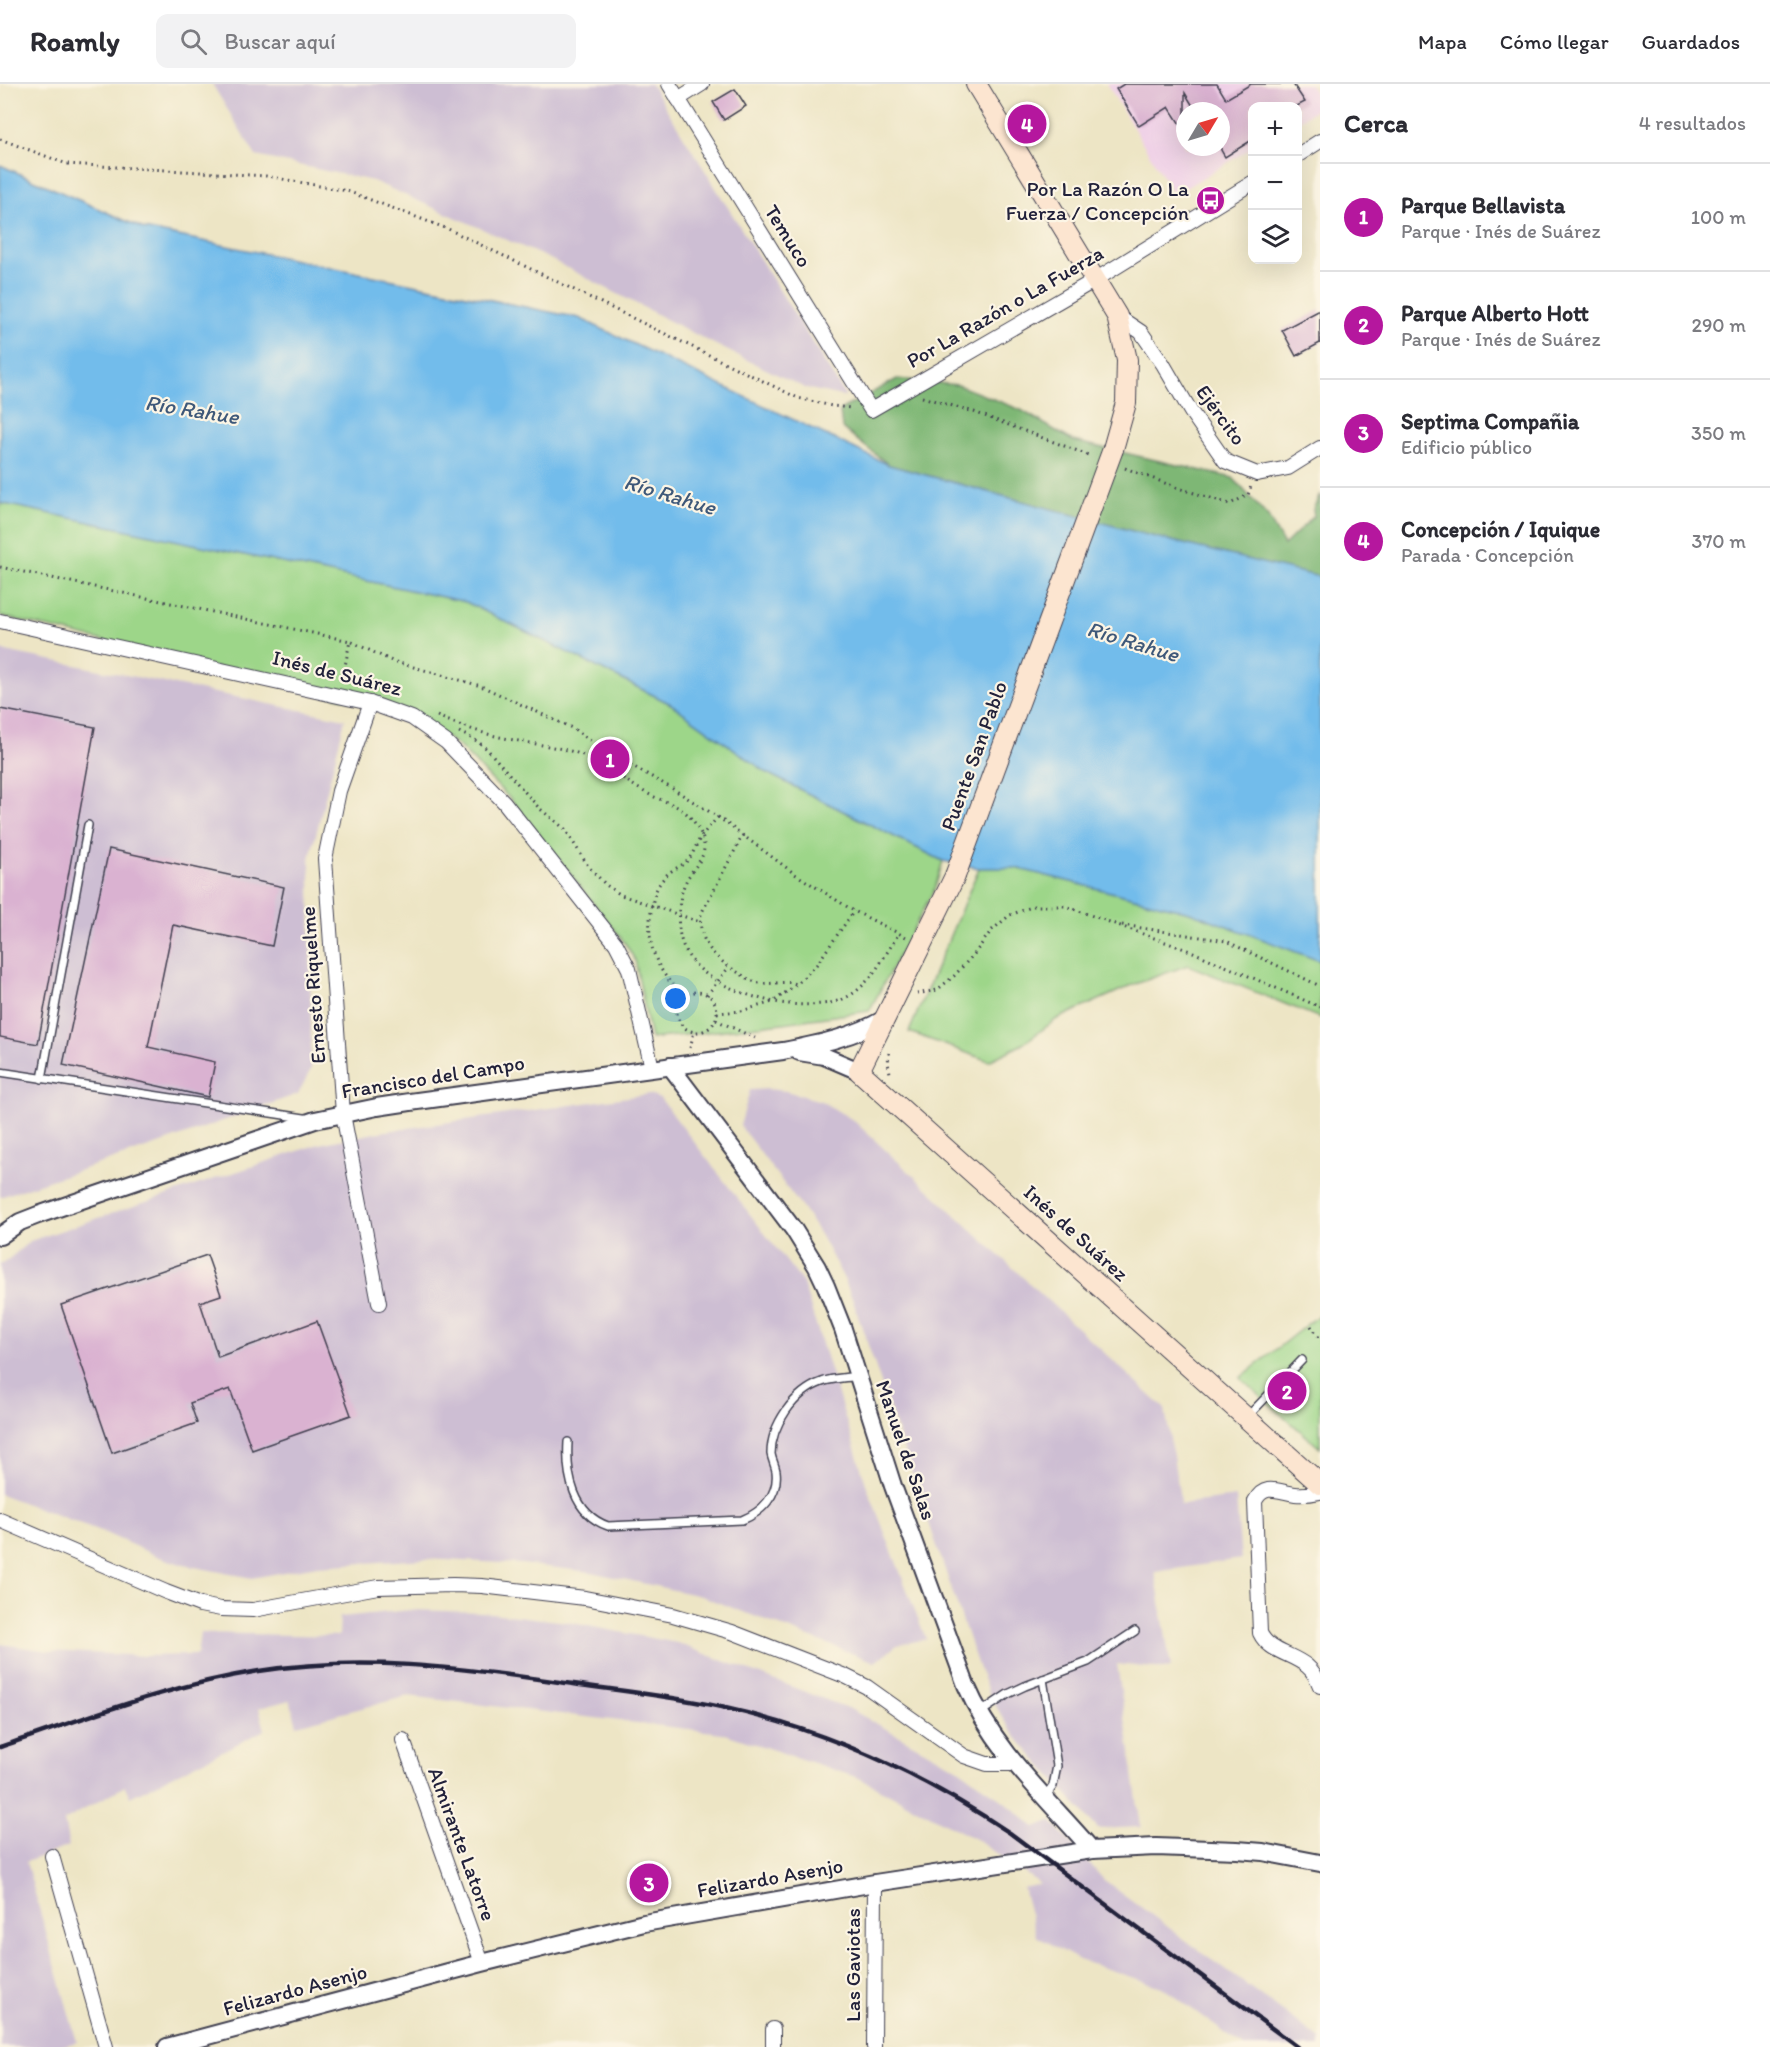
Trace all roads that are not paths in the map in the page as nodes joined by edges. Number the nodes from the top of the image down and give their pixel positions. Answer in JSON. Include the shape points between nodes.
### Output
{"nodes":[{"id":1,"x":669,"y":84,"type":"edge"},
{"id":2,"x":702,"y":84,"type":"edge"},
{"id":3,"x":976,"y":84,"type":"edge"},
{"id":4,"x":678,"y":99,"type":"junction"},
{"id":5,"x":1320,"y":141,"type":"edge"},
{"id":6,"x":1302,"y":152,"type":"edge"},
{"id":7,"x":1248,"y":185,"type":"edge"},
{"id":8,"x":1095,"y":280,"type":"junction"},
{"id":9,"x":1117,"y":316,"type":"junction"},
{"id":10,"x":871,"y":410,"type":"joint"},
{"id":11,"x":1320,"y":448,"type":"edge"},
{"id":12,"x":0,"y":621,"type":"edge"},
{"id":13,"x":370,"y":703,"type":"junction"},
{"id":14,"x":88,"y":825,"type":"dead end"},
{"id":15,"x":886,"y":1018,"type":"junction"},
{"id":16,"x":783,"y":1051,"type":"junction"},
{"id":17,"x":670,"y":1066,"type":"junction"},
{"id":18,"x":652,"y":1068,"type":"junction"},
{"id":19,"x":859,"y":1071,"type":"junction"},
{"id":20,"x":0,"y":1072,"type":"edge"},
{"id":21,"x":42,"y":1079,"type":"junction"},
{"id":22,"x":343,"y":1114,"type":"junction"},
{"id":23,"x":315,"y":1120,"type":"junction"},
{"id":24,"x":0,"y":1236,"type":"edge"},
{"id":25,"x":379,"y":1303,"type":"dead end"},
{"id":26,"x":1302,"y":1360,"type":"dead end"},
{"id":27,"x":858,"y":1376,"type":"junction"},
{"id":28,"x":1247,"y":1418,"type":"junction"},
{"id":29,"x":568,"y":1442,"type":"dead end"},
{"id":30,"x":1320,"y":1484,"type":"edge"},
{"id":31,"x":1320,"y":1492,"type":"edge"},
{"id":32,"x":0,"y":1520,"type":"edge"},
{"id":33,"x":1135,"y":1631,"type":"dead end"},
{"id":34,"x":1043,"y":1679,"type":"junction"},
{"id":35,"x":1320,"y":1686,"type":"edge"},
{"id":36,"x":978,"y":1714,"type":"junction"},
{"id":37,"x":403,"y":1740,"type":"dead end"},
{"id":38,"x":1016,"y":1764,"type":"junction"},
{"id":39,"x":1046,"y":1798,"type":"junction"},
{"id":40,"x":1092,"y":1850,"type":"junction"},
{"id":41,"x":52,"y":1856,"type":"dead end"},
{"id":42,"x":1320,"y":1863,"type":"edge"},
{"id":43,"x":875,"y":1883,"type":"junction"},
{"id":44,"x":482,"y":1962,"type":"junction"},
{"id":45,"x":773,"y":2029,"type":"dead end"},
{"id":46,"x":106,"y":2047,"type":"edge"},
{"id":47,"x":167,"y":2047,"type":"edge"},
{"id":48,"x":772,"y":2047,"type":"edge"},
{"id":49,"x":874,"y":2047,"type":"edge"}],
"edges":[{"from":1,"to":4,"type":"street","name":"Temuco"},
{"from":2,"to":4,"type":"street"},
{"from":3,"to":8,"type":"main road","name":"Puente San Pablo"},
{"from":4,"to":10,"type":"street","name":"Temuco"},
{"from":5,"to":6,"type":"street"},
{"from":7,"to":8,"type":"street","name":"Por La Razón o La Fuerza"},
{"from":8,"to":9,"type":"main road","name":"Puente San Pablo"},
{"from":8,"to":10,"type":"street","name":"Por La Razón o La Fuerza"},
{"from":9,"to":11,"type":"street","name":"Ejército","via":[[1141,332],[1225,461],[1257,474],[1288,468]]},
{"from":9,"to":15,"type":"main road","name":"Puente San Pablo","bridge":true,"via":[[1127,371],[1126,403],[1113,449],[955,876]]},
{"from":12,"to":13,"type":"street","name":"Inés de Suárez"},
{"from":13,"to":18,"type":"street","name":"Inés de Suárez","via":[[412,718],[446,742],[504,802],[616,944],[629,969]]},
{"from":13,"to":22,"type":"street","name":"Ernesto Riquelme","via":[[339,791],[326,859]]},
{"from":14,"to":21,"type":"lane"},
{"from":15,"to":16,"type":"street","name":"Francisco del Campo","via":[[840,1039]]},
{"from":15,"to":19,"type":"main road","name":"Puente San Pablo"},
{"from":16,"to":17,"type":"street","name":"Francisco del Campo"},
{"from":16,"to":19,"type":"street","name":"Inés de Suárez","via":[[824,1056]]},
{"from":17,"to":18,"type":"street","name":"Francisco del Campo"},
{"from":17,"to":27,"type":"street","name":"Manuel de Salas","via":[[807,1250],[826,1286]]},
{"from":18,"to":22,"type":"street","name":"Francisco del Campo"},
{"from":19,"to":28,"type":"main road","name":"Inés de Suárez"},
{"from":20,"to":21,"type":"lane"},
{"from":21,"to":23,"type":"lane"},
{"from":22,"to":23,"type":"street","name":"Francisco del Campo"},
{"from":22,"to":25,"type":"street","name":"Ernesto Riquelme"},
{"from":23,"to":24,"type":"street","name":"Francisco del Campo","via":[[38,1215]]},
{"from":26,"to":28,"type":"lane"},
{"from":27,"to":29,"type":"lane","via":[[822,1382],[793,1402],[780,1421],[773,1444],[776,1480],[772,1494],[758,1512],[742,1520],[608,1526],[598,1523],[585,1512],[574,1494]]},
{"from":27,"to":36,"type":"street","name":"Manuel de Salas","via":[[893,1486]]},
{"from":28,"to":30,"type":"main road","name":"Inés de Suárez"},
{"from":31,"to":35,"type":"street","via":[[1295,1494],[1271,1489],[1255,1501],[1260,1633],[1275,1649],[1306,1665]]},
{"from":32,"to":38,"type":"street","via":[[166,1592],[221,1610],[260,1609],[378,1587],[453,1585],[585,1598],[673,1615],[732,1632],[844,1676],[874,1692],[964,1756],[987,1764]]},
{"from":33,"to":34,"type":"lane","via":[[1088,1662]]},
{"from":34,"to":36,"type":"lane","via":[[1008,1694]]},
{"from":34,"to":39,"type":"lane","via":[[1057,1766]]},
{"from":36,"to":38,"type":"street","name":"Manuel de Salas"},
{"from":37,"to":44,"type":"street","name":"Almirante Latorre"},
{"from":38,"to":39,"type":"street","name":"Manuel de Salas"},
{"from":39,"to":40,"type":"street","name":"Manuel de Salas"},
{"from":40,"to":42,"type":"street","name":"Felizardo Asenjo","via":[[1237,1850]]},
{"from":40,"to":43,"type":"street","name":"Felizardo Asenjo"},
{"from":41,"to":46,"type":"street"},
{"from":43,"to":44,"type":"street","name":"Felizardo Asenjo","via":[[644,1923]]},
{"from":43,"to":49,"type":"street","name":"Las Gaviotas"},
{"from":44,"to":47,"type":"street","name":"Felizardo Asenjo"},
{"from":45,"to":48,"type":"street"}]}
